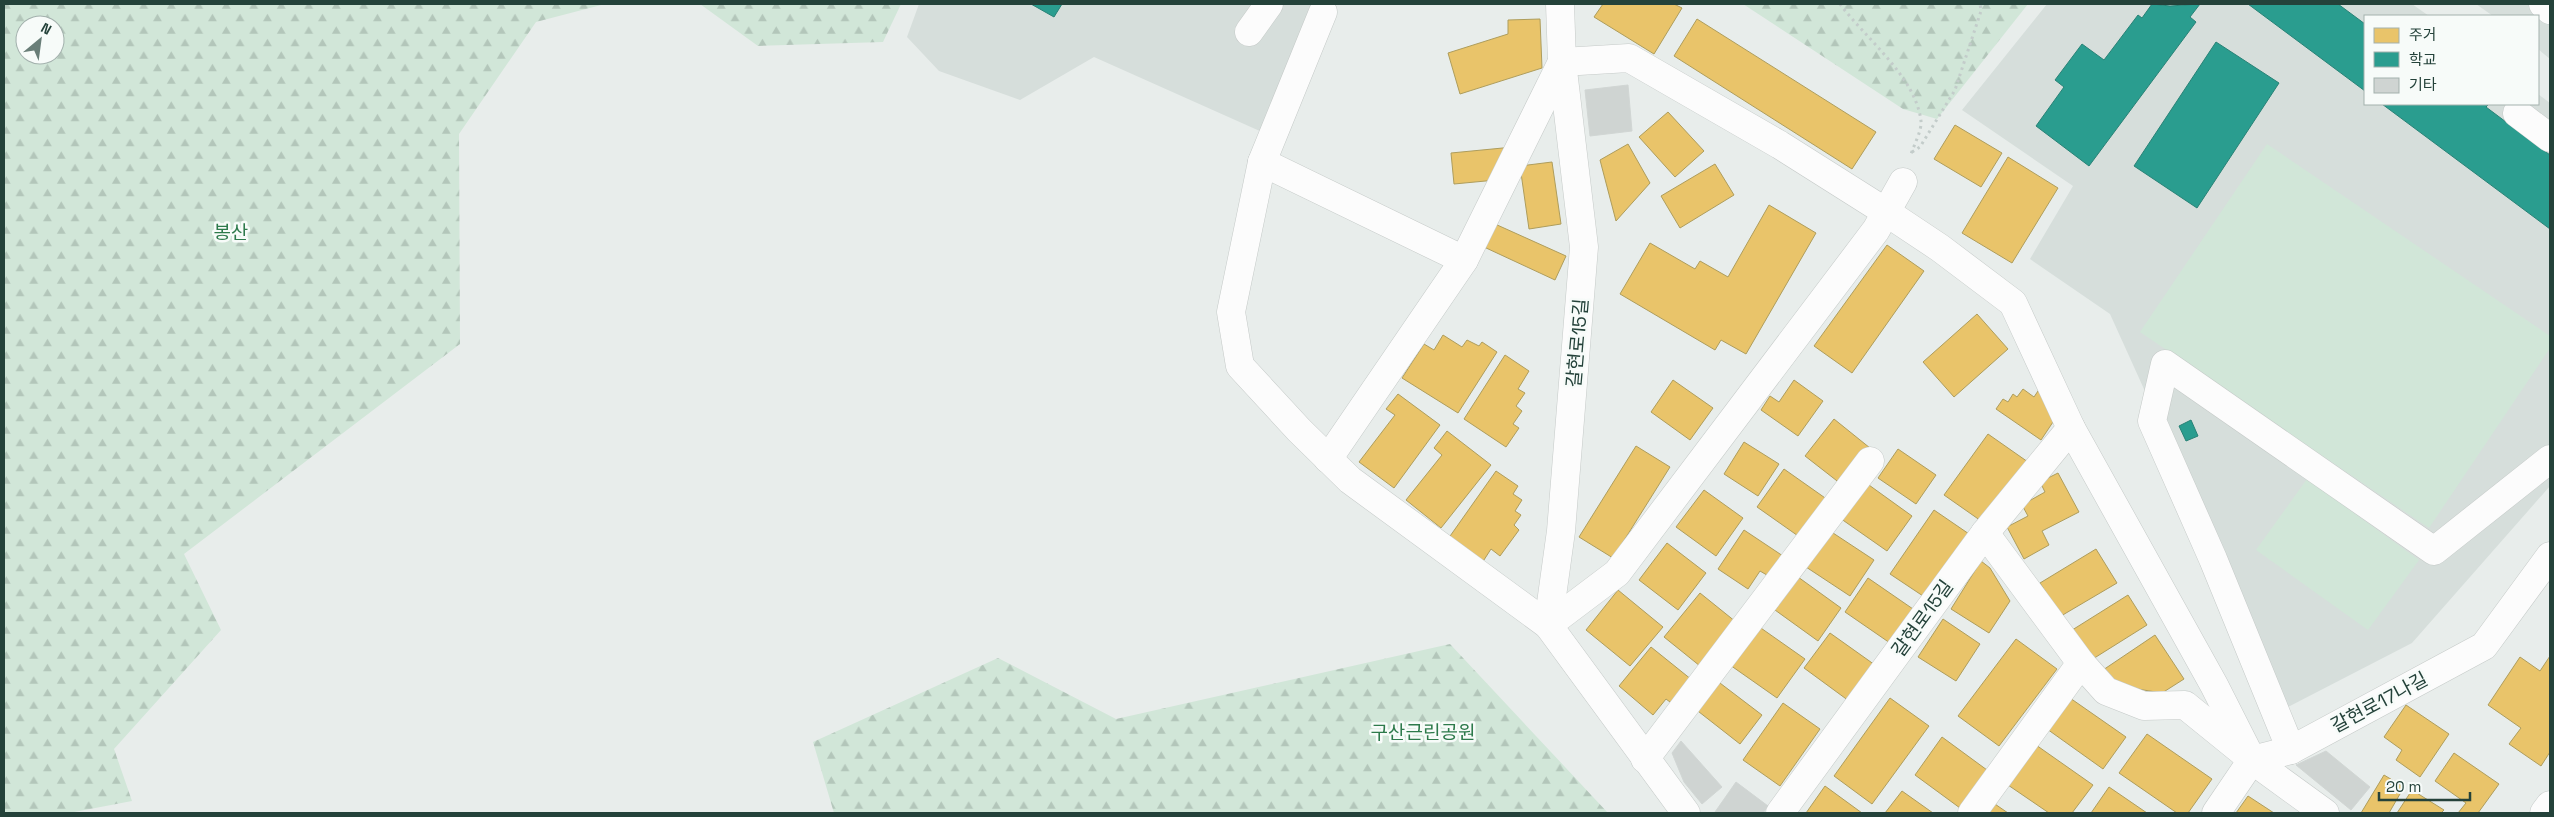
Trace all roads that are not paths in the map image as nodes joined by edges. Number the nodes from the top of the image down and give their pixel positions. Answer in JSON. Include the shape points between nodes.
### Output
{"nodes":[{"id":1,"x":1269,"y":4,"type":"edge"},
{"id":2,"x":1560,"y":4,"type":"edge"},
{"id":3,"x":2542,"y":4,"type":"edge"},
{"id":4,"x":2550,"y":10,"type":"edge"},
{"id":5,"x":1323,"y":12,"type":"dead end"},
{"id":6,"x":1249,"y":32,"type":"dead end"},
{"id":7,"x":1562,"y":62,"type":"junction"},
{"id":8,"x":2517,"y":113,"type":"dead end"},
{"id":9,"x":2550,"y":138,"type":"edge"},
{"id":10,"x":1262,"y":162,"type":"junction"},
{"id":11,"x":1903,"y":182,"type":"road end"},
{"id":12,"x":1886,"y":212,"type":"junction"},
{"id":13,"x":1464,"y":260,"type":"junction"},
{"id":14,"x":2071,"y":428,"type":"junction"},
{"id":15,"x":1328,"y":459,"type":"junction"},
{"id":16,"x":2550,"y":459,"type":"edge"},
{"id":17,"x":1870,"y":460,"type":"dead end"},
{"id":18,"x":1984,"y":533,"type":"junction"},
{"id":19,"x":2550,"y":556,"type":"edge"},
{"id":20,"x":1548,"y":625,"type":"junction"},
{"id":21,"x":2081,"y":663,"type":"junction"},
{"id":22,"x":2290,"y":750,"type":"junction"},
{"id":23,"x":1645,"y":759,"type":"junction"},
{"id":24,"x":2252,"y":760,"type":"junction"},
{"id":25,"x":2550,"y":805,"type":"edge"},
{"id":26,"x":1686,"y":813,"type":"edge"},
{"id":27,"x":1780,"y":813,"type":"edge"},
{"id":28,"x":1972,"y":813,"type":"edge"},
{"id":29,"x":2216,"y":813,"type":"edge"},
{"id":30,"x":2325,"y":813,"type":"edge"},
{"id":31,"x":2544,"y":813,"type":"edge"}],
"edges":[{"from":1,"to":6,"type":"street"},
{"from":2,"to":7,"type":"street","name":"갈현로15길"},
{"from":3,"to":4,"type":"street"},
{"from":5,"to":10,"type":"street"},
{"from":7,"to":12,"type":"street","via":[[1629,58],[1780,145]]},
{"from":7,"to":13,"type":"street"},
{"from":7,"to":20,"type":"street","name":"갈현로15길","via":[[1584,247],[1561,531]]},
{"from":8,"to":9,"type":"street"},
{"from":10,"to":13,"type":"street"},
{"from":10,"to":15,"type":"street","via":[[1231,312],[1240,366]]},
{"from":11,"to":12,"type":"street"},
{"from":12,"to":14,"type":"street","via":[[2013,303]]},
{"from":12,"to":20,"type":"street","via":[[1876,230],[1618,573]]},
{"from":13,"to":15,"type":"street"},
{"from":14,"to":18,"type":"street","name":"갈현로15길"},
{"from":14,"to":24,"type":"street","via":[[2214,685]]},
{"from":15,"to":20,"type":"street","via":[[1350,480]]},
{"from":16,"to":22,"type":"street","via":[[2434,551],[2165,364],[2152,422],[2213,559]]},
{"from":17,"to":23,"type":"street"},
{"from":18,"to":21,"type":"street"},
{"from":18,"to":27,"type":"street","name":"갈현로15길"},
{"from":19,"to":22,"type":"street","name":"갈현로17나길","via":[[2484,646]]},
{"from":20,"to":23,"type":"street"},
{"from":21,"to":24,"type":"street","via":[[2106,691],[2144,706],[2185,705]]},
{"from":21,"to":28,"type":"street"},
{"from":22,"to":24,"type":"street","name":"갈현로17나길"},
{"from":23,"to":26,"type":"street"},
{"from":24,"to":29,"type":"street"},
{"from":24,"to":30,"type":"street"},
{"from":25,"to":31,"type":"street"}]}
